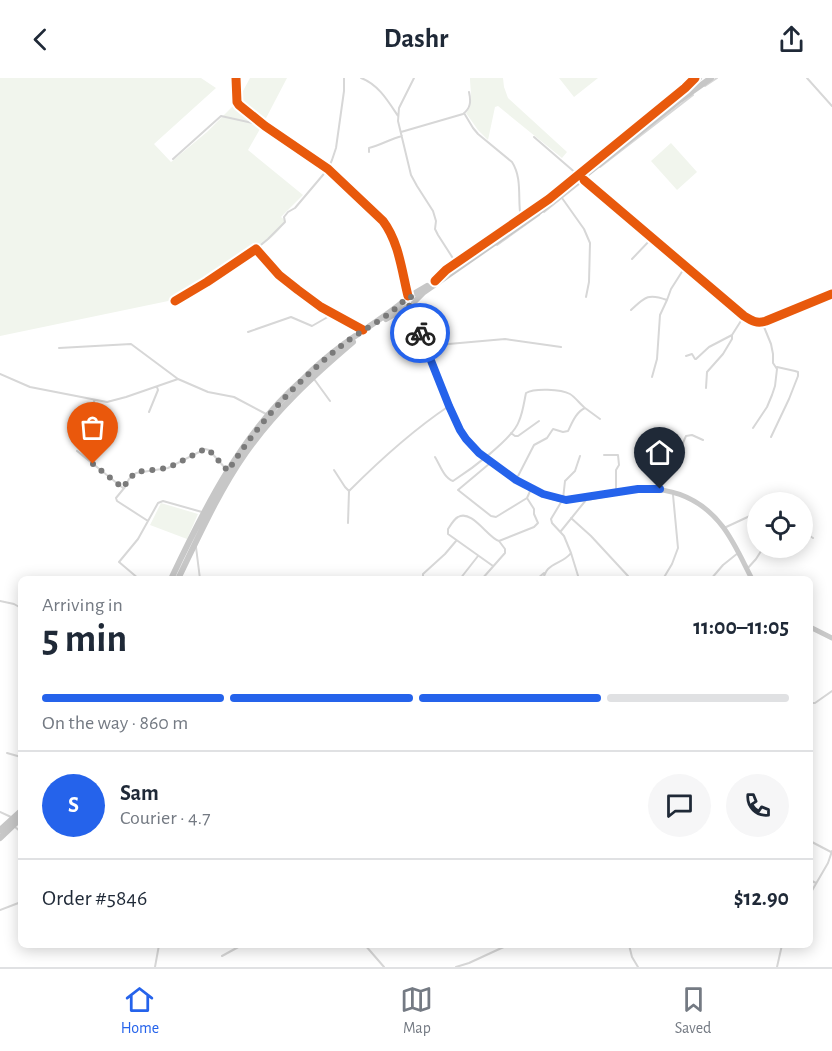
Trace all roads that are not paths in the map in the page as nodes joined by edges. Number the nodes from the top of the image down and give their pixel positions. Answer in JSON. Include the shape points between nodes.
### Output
{"nodes":[{"id":1,"x":236,"y":78,"type":"edge"},
{"id":2,"x":344,"y":78,"type":"edge"},
{"id":3,"x":361,"y":78,"type":"edge"},
{"id":4,"x":414,"y":78,"type":"edge"},
{"id":5,"x":697,"y":78,"type":"edge"},
{"id":6,"x":711,"y":78,"type":"edge"},
{"id":7,"x":717,"y":78,"type":"edge"},
{"id":8,"x":807,"y":78,"type":"edge"},
{"id":9,"x":469,"y":92,"type":"dead end"},
{"id":10,"x":832,"y":106,"type":"edge"},
{"id":11,"x":464,"y":113,"type":"junction"},
{"id":12,"x":398,"y":116,"type":"junction"},
{"id":13,"x":265,"y":126,"type":"junction"},
{"id":14,"x":402,"y":134,"type":"junction"},
{"id":15,"x":534,"y":137,"type":"dead end"},
{"id":16,"x":369,"y":152,"type":"dead end"},
{"id":17,"x":173,"y":159,"type":"dead end"},
{"id":18,"x":328,"y":169,"type":"junction"},
{"id":19,"x":578,"y":175,"type":"junction"},
{"id":20,"x":584,"y":180,"type":"junction"},
{"id":21,"x":562,"y":198,"type":"junction"},
{"id":22,"x":521,"y":219,"type":"junction"},
{"id":23,"x":652,"y":238,"type":"junction"},
{"id":24,"x":256,"y":249,"type":"junction"},
{"id":25,"x":632,"y":259,"type":"dead end"},
{"id":26,"x":458,"y":265,"type":"junction"},
{"id":27,"x":685,"y":267,"type":"junction"},
{"id":28,"x":435,"y":281,"type":"junction"},
{"id":29,"x":832,"y":294,"type":"edge"},
{"id":30,"x":586,"y":297,"type":"dead end"},
{"id":31,"x":667,"y":300,"type":"junction"},
{"id":32,"x":175,"y":301,"type":"dead end"},
{"id":33,"x":409,"y":301,"type":"junction"},
{"id":34,"x":631,"y":310,"type":"dead end"},
{"id":35,"x":333,"y":314,"type":"junction"},
{"id":36,"x":744,"y":316,"type":"junction"},
{"id":37,"x":762,"y":322,"type":"junction"},
{"id":38,"x":363,"y":330,"type":"junction"},
{"id":39,"x":248,"y":332,"type":"dead end"},
{"id":40,"x":732,"y":335,"type":"junction"},
{"id":41,"x":426,"y":346,"type":"junction"},
{"id":42,"x":561,"y":347,"type":"dead end"},
{"id":43,"x":59,"y":348,"type":"dead end"},
{"id":44,"x":686,"y":356,"type":"dead end"},
{"id":45,"x":777,"y":367,"type":"junction"},
{"id":46,"x":0,"y":374,"type":"edge"},
{"id":47,"x":312,"y":377,"type":"junction"},
{"id":48,"x":652,"y":377,"type":"dead end"},
{"id":49,"x":178,"y":379,"type":"junction"},
{"id":50,"x":157,"y":387,"type":"junction"},
{"id":51,"x":706,"y":388,"type":"dead end"},
{"id":52,"x":94,"y":400,"type":"junction"},
{"id":53,"x":330,"y":401,"type":"dead end"},
{"id":54,"x":449,"y":406,"type":"junction"},
{"id":55,"x":585,"y":408,"type":"junction"},
{"id":56,"x":149,"y":412,"type":"dead end"},
{"id":57,"x":269,"y":415,"type":"junction"},
{"id":58,"x":600,"y":419,"type":"dead end"},
{"id":59,"x":539,"y":421,"type":"dead end"},
{"id":60,"x":753,"y":428,"type":"dead end"},
{"id":61,"x":68,"y":429,"type":"dead end"},
{"id":62,"x":511,"y":434,"type":"junction"},
{"id":63,"x":771,"y":437,"type":"dead end"},
{"id":64,"x":703,"y":440,"type":"dead end"},
{"id":65,"x":77,"y":451,"type":"dead end"},
{"id":66,"x":604,"y":455,"type":"dead end"},
{"id":67,"x":435,"y":456,"type":"dead end"},
{"id":68,"x":580,"y":456,"type":"dead end"},
{"id":69,"x":488,"y":460,"type":"junction"},
{"id":70,"x":334,"y":470,"type":"dead end"},
{"id":71,"x":228,"y":471,"type":"junction"},
{"id":72,"x":516,"y":480,"type":"junction"},
{"id":73,"x":123,"y":488,"type":"junction"},
{"id":74,"x":531,"y":489,"type":"junction"},
{"id":75,"x":660,"y":489,"type":"junction"},
{"id":76,"x":349,"y":491,"type":"junction"},
{"id":77,"x":673,"y":492,"type":"junction"},
{"id":78,"x":616,"y":493,"type":"junction"},
{"id":79,"x":587,"y":497,"type":"junction"},
{"id":80,"x":527,"y":498,"type":"junction"},
{"id":81,"x":563,"y":499,"type":"junction"},
{"id":82,"x":205,"y":513,"type":"junction"},
{"id":83,"x":571,"y":518,"type":"junction"},
{"id":84,"x":747,"y":518,"type":"edge"},
{"id":85,"x":148,"y":521,"type":"junction"},
{"id":86,"x":348,"y":523,"type":"dead end"},
{"id":87,"x":724,"y":528,"type":"junction"},
{"id":88,"x":561,"y":532,"type":"junction"},
{"id":89,"x":456,"y":541,"type":"junction"},
{"id":90,"x":499,"y":541,"type":"junction"},
{"id":91,"x":195,"y":544,"type":"junction"},
{"id":92,"x":571,"y":553,"type":"junction"},
{"id":93,"x":738,"y":553,"type":"junction"},
{"id":94,"x":478,"y":556,"type":"junction"},
{"id":95,"x":757,"y":558,"type":"edge"},
{"id":96,"x":493,"y":566,"type":"junction"},
{"id":97,"x":747,"y":569,"type":"junction"},
{"id":98,"x":546,"y":571,"type":"junction"},
{"id":99,"x":136,"y":576,"type":"edge"},
{"id":100,"x":172,"y":576,"type":"edge"},
{"id":101,"x":179,"y":576,"type":"edge"},
{"id":102,"x":200,"y":576,"type":"edge"},
{"id":103,"x":423,"y":576,"type":"edge"},
{"id":104,"x":462,"y":576,"type":"edge"},
{"id":105,"x":485,"y":576,"type":"edge"},
{"id":106,"x":540,"y":576,"type":"edge"},
{"id":107,"x":544,"y":576,"type":"edge"},
{"id":108,"x":578,"y":576,"type":"edge"},
{"id":109,"x":628,"y":576,"type":"dead end"},
{"id":110,"x":665,"y":576,"type":"edge"},
{"id":111,"x":714,"y":576,"type":"edge"},
{"id":112,"x":750,"y":576,"type":"edge"},
{"id":113,"x":0,"y":601,"type":"edge"},
{"id":114,"x":18,"y":606,"type":"edge"},
{"id":115,"x":813,"y":628,"type":"edge"},
{"id":116,"x":832,"y":638,"type":"edge"},
{"id":117,"x":832,"y":692,"type":"edge"},
{"id":118,"x":813,"y":703,"type":"edge"},
{"id":119,"x":7,"y":753,"type":"dead end"},
{"id":120,"x":18,"y":756,"type":"edge"},
{"id":121,"x":0,"y":812,"type":"edge"},
{"id":122,"x":17,"y":818,"type":"edge"},
{"id":123,"x":13,"y":826,"type":"junction"},
{"id":124,"x":0,"y":830,"type":"edge"},
{"id":125,"x":18,"y":830,"type":"edge"},
{"id":126,"x":0,"y":838,"type":"edge"},
{"id":127,"x":813,"y":842,"type":"edge"},
{"id":128,"x":832,"y":852,"type":"edge"},
{"id":129,"x":813,"y":882,"type":"edge"},
{"id":130,"x":816,"y":883,"type":"junction"},
{"id":131,"x":813,"y":888,"type":"edge"},
{"id":132,"x":18,"y":903,"type":"edge"},
{"id":133,"x":0,"y":910,"type":"edge"},
{"id":134,"x":158,"y":948,"type":"edge"},
{"id":135,"x":237,"y":948,"type":"edge"},
{"id":136,"x":367,"y":948,"type":"edge"},
{"id":137,"x":502,"y":948,"type":"edge"},
{"id":138,"x":630,"y":948,"type":"edge"},
{"id":139,"x":781,"y":948,"type":"edge"},
{"id":140,"x":222,"y":956,"type":"dead end"},
{"id":141,"x":155,"y":967,"type":"edge"},
{"id":142,"x":383,"y":967,"type":"edge"},
{"id":143,"x":456,"y":967,"type":"edge"},
{"id":144,"x":638,"y":967,"type":"edge"},
{"id":145,"x":777,"y":967,"type":"edge"}],
"edges":[{"from":1,"to":13,"type":"street","via":[[237,102]]},
{"from":2,"to":18,"type":"street","via":[[336,148]]},
{"from":3,"to":12,"type":"street","via":[[378,89]]},
{"from":4,"to":12,"type":"street"},
{"from":5,"to":19,"type":"street"},
{"from":5,"to":28,"type":"highway","via":[[560,193]]},
{"from":6,"to":7,"type":"street"},
{"from":6,"to":26,"type":"highway","via":[[545,207]]},
{"from":7,"to":20,"type":"street"},
{"from":8,"to":10,"type":"street"},
{"from":9,"to":11,"type":"street","via":[[469,107]]},
{"from":11,"to":14,"type":"street"},
{"from":11,"to":22,"type":"street","via":[[478,134],[516,167]]},
{"from":12,"to":14,"type":"street"},
{"from":13,"to":17,"type":"street","via":[[221,116]]},
{"from":13,"to":18,"type":"street"},
{"from":14,"to":16,"type":"street","via":[[369,148]]},
{"from":14,"to":26,"type":"street","via":[[411,175],[433,211],[438,235]]},
{"from":15,"to":19,"type":"street"},
{"from":18,"to":24,"type":"street","via":[[288,212],[279,229]]},
{"from":18,"to":33,"type":"street","via":[[389,229]]},
{"from":19,"to":22,"type":"street"},
{"from":20,"to":21,"type":"street"},
{"from":20,"to":23,"type":"street"},
{"from":21,"to":26,"type":"street","via":[[505,240]]},
{"from":21,"to":30,"type":"street","via":[[590,243]]},
{"from":22,"to":26,"type":"street"},
{"from":23,"to":25,"type":"street"},
{"from":23,"to":27,"type":"street"},
{"from":24,"to":32,"type":"street"},
{"from":24,"to":35,"type":"street","via":[[279,275]]},
{"from":26,"to":28,"type":"street"},
{"from":26,"to":33,"type":"highway"},
{"from":27,"to":31,"type":"street"},
{"from":27,"to":36,"type":"street"},
{"from":28,"to":33,"type":"highway"},
{"from":29,"to":37,"type":"street"},
{"from":31,"to":34,"type":"street","via":[[649,296]]},
{"from":31,"to":48,"type":"street","via":[[660,315]]},
{"from":33,"to":38,"type":"highway"},
{"from":33,"to":41,"type":"main road"},
{"from":33,"to":47,"type":"highway"},
{"from":35,"to":38,"type":"street"},
{"from":35,"to":39,"type":"street","via":[[312,326],[291,317]]},
{"from":36,"to":37,"type":"street"},
{"from":36,"to":40,"type":"street"},
{"from":37,"to":45,"type":"street"},
{"from":38,"to":57,"type":"highway","via":[[300,381]]},
{"from":40,"to":44,"type":"street","via":[[696,359],[692,354]]},
{"from":40,"to":51,"type":"street","via":[[723,354],[707,372]]},
{"from":41,"to":42,"type":"street","via":[[505,339]]},
{"from":41,"to":54,"type":"main road"},
{"from":43,"to":49,"type":"street","via":[[131,344]]},
{"from":45,"to":60,"type":"street","via":[[768,407]]},
{"from":45,"to":63,"type":"street","via":[[798,372],[798,376]]},
{"from":46,"to":52,"type":"street","via":[[30,387]]},
{"from":47,"to":53,"type":"street"},
{"from":47,"to":91,"type":"highway","via":[[243,456]]},
{"from":49,"to":50,"type":"street"},
{"from":49,"to":57,"type":"street","via":[[208,392],[234,396]]},
{"from":50,"to":52,"type":"street","via":[[113,401]]},
{"from":50,"to":56,"type":"street"},
{"from":52,"to":61,"type":"street","via":[[98,422]]},
{"from":54,"to":69,"type":"main road","via":[[466,439]]},
{"from":54,"to":76,"type":"street","via":[[404,439]]},
{"from":55,"to":58,"type":"street"},
{"from":55,"to":62,"type":"street","via":[[567,393],[527,391]]},
{"from":55,"to":72,"type":"street","via":[[568,431],[553,429],[547,438],[534,445]]},
{"from":57,"to":71,"type":"highway"},
{"from":59,"to":62,"type":"street","via":[[518,436]]},
{"from":62,"to":69,"type":"street"},
{"from":64,"to":75,"type":"street","via":[[686,436],[680,452],[663,470]]},
{"from":65,"to":73,"type":"street"},
{"from":66,"to":78,"type":"street","via":[[618,456]]},
{"from":67,"to":69,"type":"street","via":[[453,481]]},
{"from":68,"to":81,"type":"street","via":[[575,471],[565,481]]},
{"from":69,"to":72,"type":"main road"},
{"from":69,"to":80,"type":"street","via":[[458,491],[494,517]]},
{"from":70,"to":76,"type":"street"},
{"from":71,"to":73,"type":"street","via":[[205,449],[168,468],[136,472]]},
{"from":71,"to":82,"type":"highway"},
{"from":72,"to":74,"type":"main road"},
{"from":73,"to":85,"type":"street","via":[[117,501]]},
{"from":74,"to":80,"type":"street"},
{"from":74,"to":81,"type":"main road"},
{"from":75,"to":77,"type":"main road"},
{"from":75,"to":78,"type":"main road"},
{"from":76,"to":86,"type":"street"},
{"from":77,"to":87,"type":"main road","via":[[698,503]]},
{"from":77,"to":110,"type":"street","via":[[678,548]]},
{"from":78,"to":79,"type":"main road"},
{"from":79,"to":81,"type":"main road"},
{"from":79,"to":83,"type":"street"},
{"from":80,"to":90,"type":"street","via":[[538,523]]},
{"from":81,"to":88,"type":"street","via":[[551,519]]},
{"from":82,"to":85,"type":"street","via":[[163,501]]},
{"from":82,"to":100,"type":"highway"},
{"from":83,"to":88,"type":"street"},
{"from":83,"to":109,"type":"street"},
{"from":84,"to":87,"type":"street"},
{"from":85,"to":99,"type":"street","via":[[119,562]]},
{"from":87,"to":93,"type":"main road"},
{"from":88,"to":92,"type":"street"},
{"from":89,"to":90,"type":"street","via":[[447,531],[462,516],[478,522]]},
{"from":89,"to":94,"type":"street"},
{"from":89,"to":103,"type":"street"},
{"from":90,"to":96,"type":"street","via":[[506,551]]},
{"from":91,"to":101,"type":"highway"},
{"from":91,"to":102,"type":"street"},
{"from":92,"to":98,"type":"street"},
{"from":92,"to":108,"type":"street"},
{"from":93,"to":97,"type":"main road"},
{"from":93,"to":111,"type":"street"},
{"from":94,"to":96,"type":"street"},
{"from":94,"to":104,"type":"street"},
{"from":95,"to":97,"type":"street"},
{"from":96,"to":105,"type":"street"},
{"from":97,"to":112,"type":"main road"},
{"from":98,"to":106,"type":"street"},
{"from":98,"to":107,"type":"street"},
{"from":113,"to":114,"type":"street"},
{"from":115,"to":116,"type":"main road"},
{"from":117,"to":118,"type":"street"},
{"from":119,"to":120,"type":"street"},
{"from":121,"to":122,"type":"street"},
{"from":122,"to":123,"type":"highway"},
{"from":122,"to":124,"type":"highway"},
{"from":123,"to":125,"type":"street"},
{"from":123,"to":126,"type":"highway"},
{"from":127,"to":128,"type":"street"},
{"from":128,"to":130,"type":"street"},
{"from":129,"to":130,"type":"street"},
{"from":130,"to":131,"type":"street"},
{"from":132,"to":133,"type":"street"},
{"from":134,"to":141,"type":"street"},
{"from":135,"to":140,"type":"street"},
{"from":136,"to":142,"type":"street"},
{"from":137,"to":143,"type":"street"},
{"from":138,"to":144,"type":"street"},
{"from":139,"to":145,"type":"street"}]}
